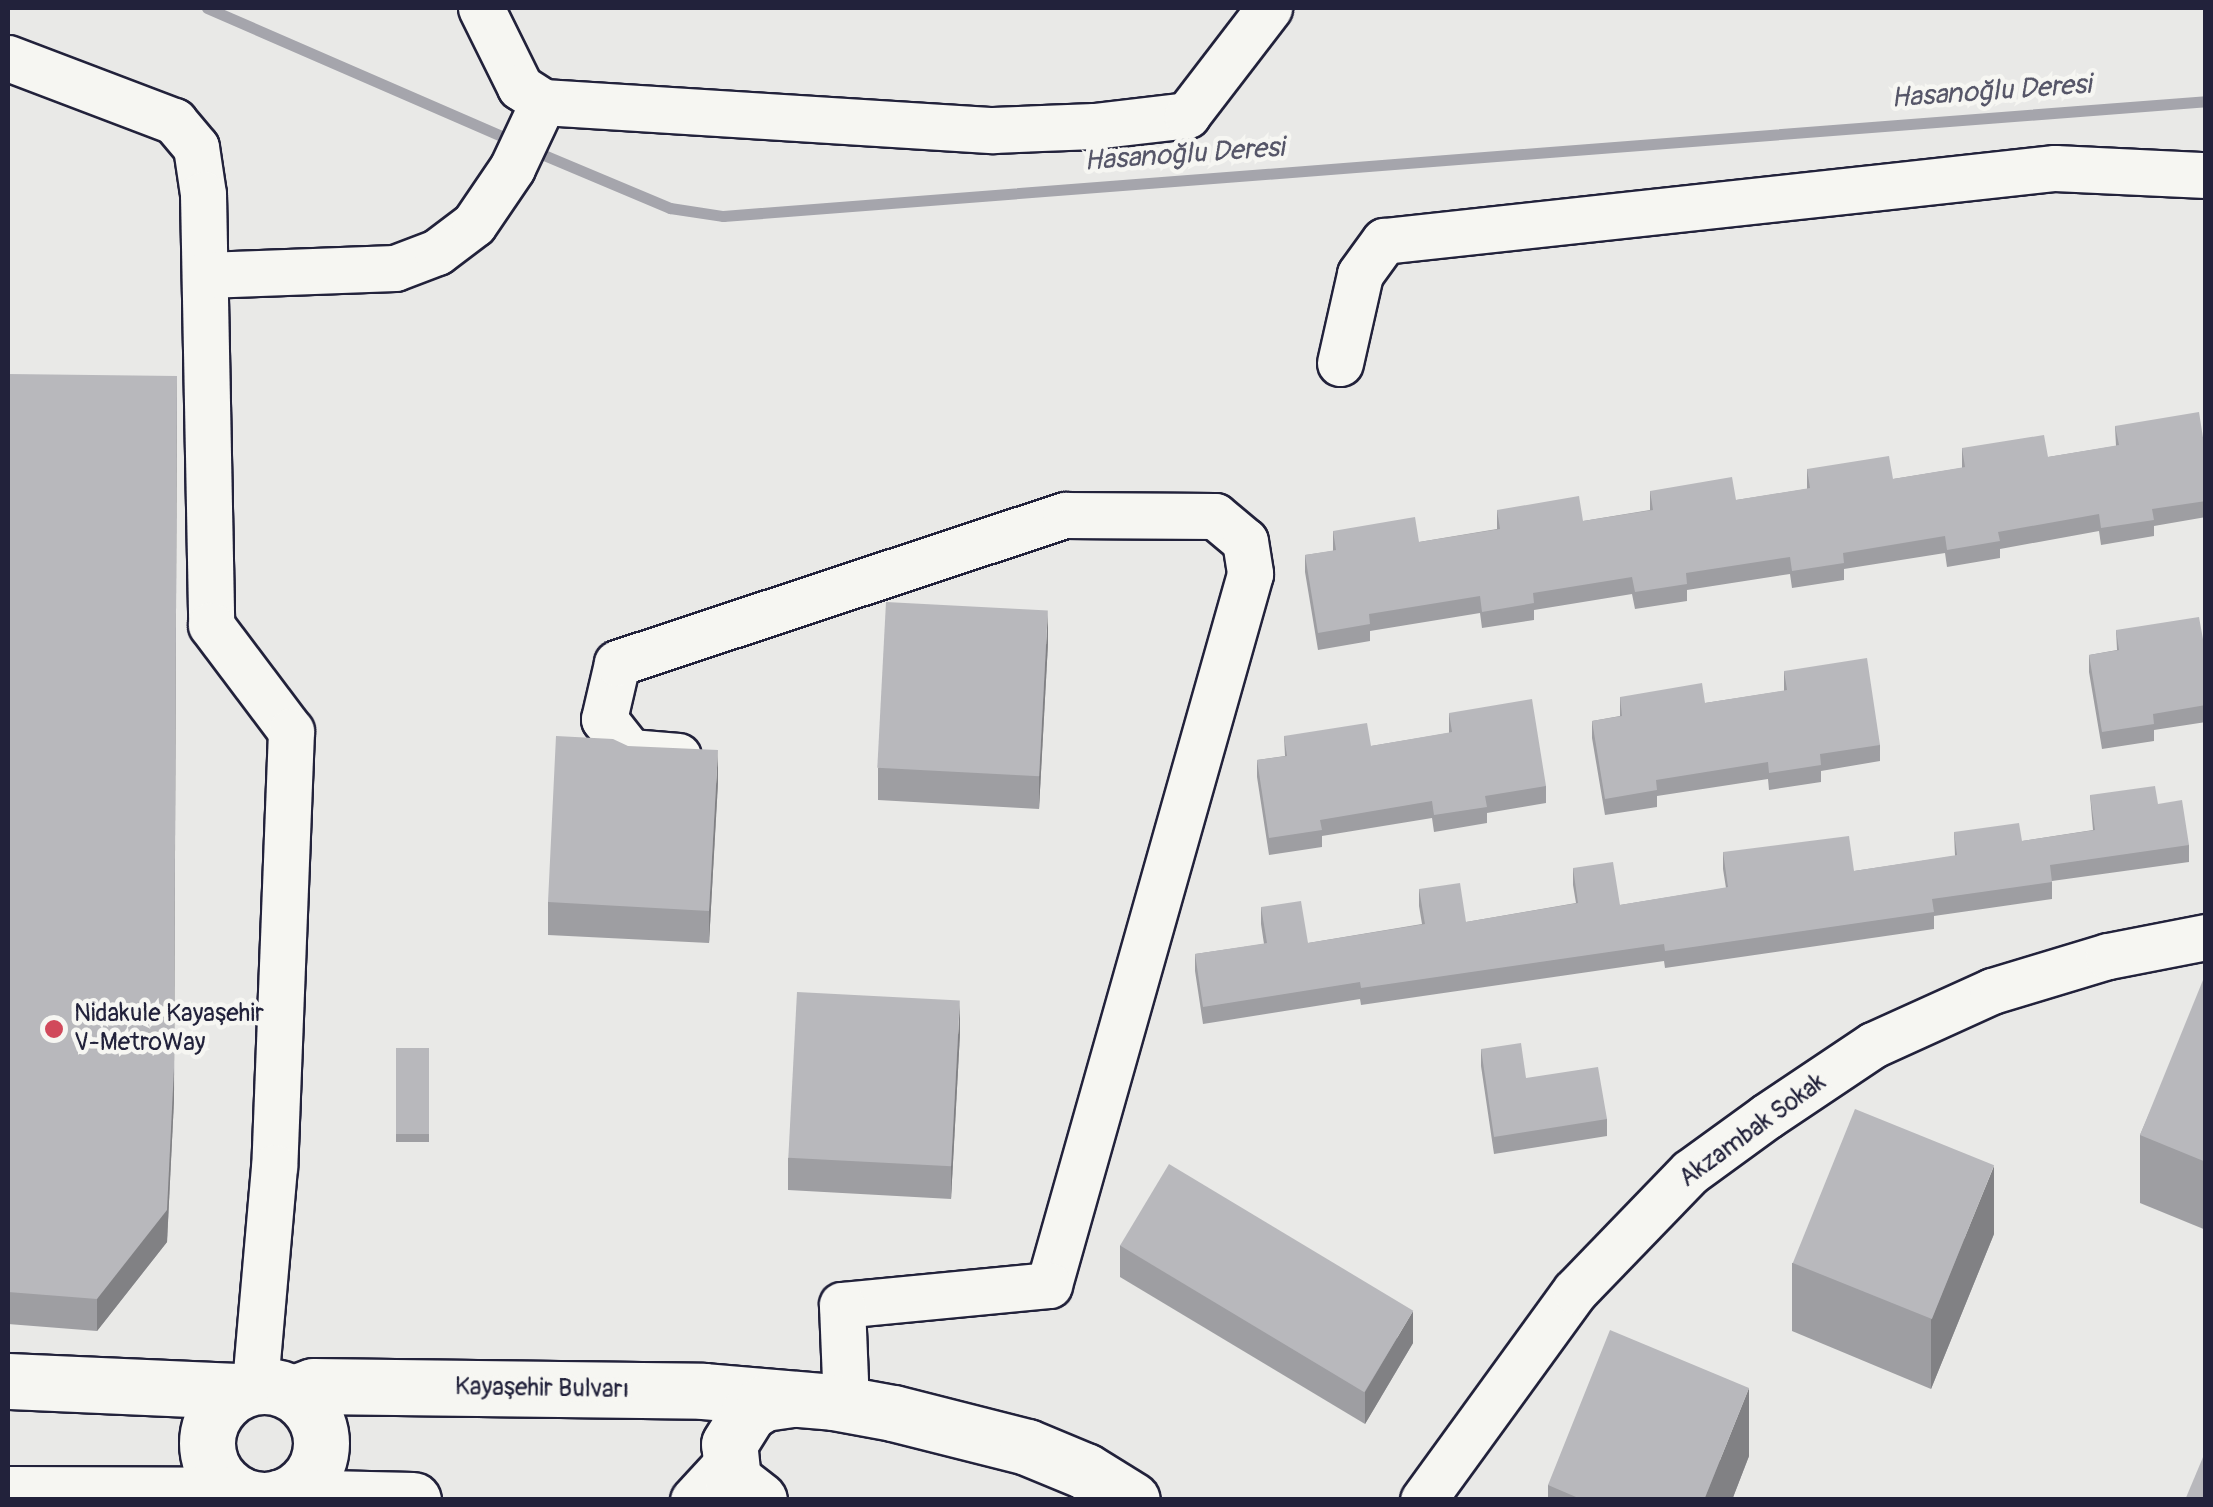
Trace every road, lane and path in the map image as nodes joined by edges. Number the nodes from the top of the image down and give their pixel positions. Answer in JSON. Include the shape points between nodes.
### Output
{"nodes":[{"id":1,"x":481,"y":8,"type":"edge"},
{"id":2,"x":1269,"y":8,"type":"edge"},
{"id":3,"x":8,"y":58,"type":"edge"},
{"id":4,"x":528,"y":134,"type":"junction"},
{"id":5,"x":2206,"y":175,"type":"edge"},
{"id":6,"x":205,"y":275,"type":"junction"},
{"id":7,"x":1340,"y":363,"type":"dead end"},
{"id":8,"x":708,"y":758,"type":"edge"},
{"id":9,"x":2206,"y":937,"type":"edge"},
{"id":10,"x":8,"y":1381,"type":"edge"},
{"id":11,"x":262,"y":1390,"type":"junction"},
{"id":12,"x":792,"y":1399,"type":"junction"},
{"id":13,"x":846,"y":1405,"type":"junction"},
{"id":14,"x":727,"y":1487,"type":"edge"},
{"id":15,"x":8,"y":1494,"type":"edge"},
{"id":16,"x":260,"y":1496,"type":"edge"},
{"id":17,"x":413,"y":1500,"type":"edge"},
{"id":18,"x":1132,"y":1500,"type":"edge"},
{"id":19,"x":1423,"y":1500,"type":"edge"}],
"edges":[{"from":1,"to":4,"type":"street","via":[[520,87]]},
{"from":2,"to":4,"type":"street","via":[[1188,115],[993,130]]},
{"from":3,"to":6,"type":"street","via":[[174,121],[196,147]]},
{"from":4,"to":6,"type":"street","via":[[474,224],[437,252],[395,268]]},
{"from":5,"to":7,"type":"street","via":[[2054,168],[1384,241],[1360,274]]},
{"from":6,"to":11,"type":"street","via":[[211,625],[291,731]]},
{"from":8,"to":13,"type":"street","via":[[630,752],[604,720],[617,663],[1065,515],[1215,516],[1245,542],[1250,574],[1049,1284],[842,1305]]},
{"from":9,"to":19,"type":"street","name":"Akzambak Sokak","via":[[2108,956],[1992,991],[1873,1045],[1767,1116],[1690,1172],[1575,1291]]},
{"from":10,"to":11,"type":"main road","name":"Kayaşehir Bulvarı"},
{"from":11,"to":12,"type":"main road","name":"Kayaşehir Bulvarı","via":[[703,1391]]},
{"from":11,"to":16,"type":"main road","via":[[223,1402],[207,1435],[214,1471]]},
{"from":11,"to":16,"type":"main road","via":[[308,1406],[322,1443],[308,1480]]},
{"from":12,"to":13,"type":"main road","name":"Kayaşehir Bulvarı"},
{"from":12,"to":14,"type":"main road","name":"Kayaşehir Bulvarı","via":[[764,1403],[736,1426]]},
{"from":13,"to":18,"type":"main road","name":"Kayaşehir Bulvarı","via":[[1027,1447]]},
{"from":15,"to":16,"type":"main road"},
{"from":16,"to":17,"type":"main road"}]}
